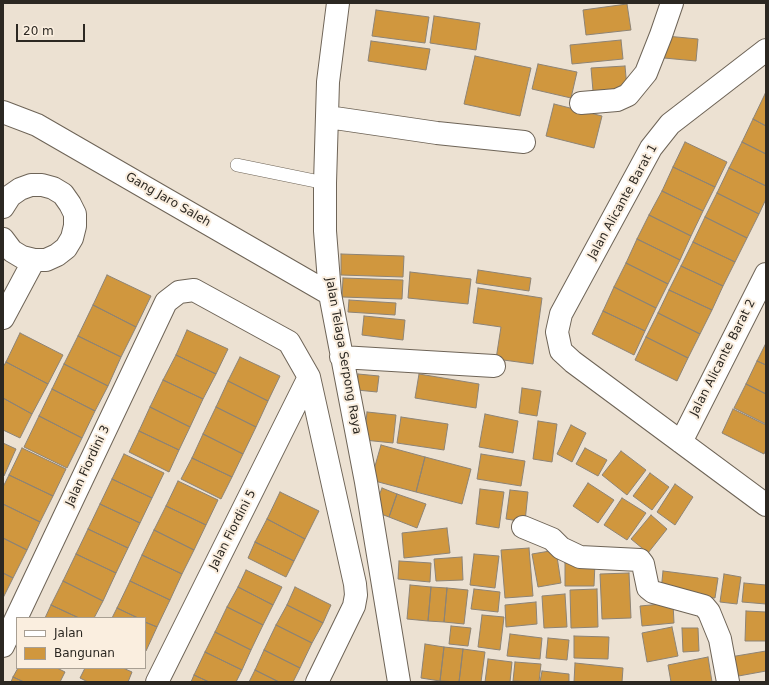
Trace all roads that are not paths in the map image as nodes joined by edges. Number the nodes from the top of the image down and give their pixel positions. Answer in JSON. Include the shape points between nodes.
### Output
{"nodes":[{"id":1,"x":338,"y":3,"type":"edge"},
{"id":2,"x":672,"y":3,"type":"edge"},
{"id":3,"x":766,"y":50,"type":"edge"},
{"id":4,"x":581,"y":103,"type":"dead end"},
{"id":5,"x":3,"y":112,"type":"edge"},
{"id":6,"x":328,"y":117,"type":"junction"},
{"id":7,"x":524,"y":142,"type":"dead end"},
{"id":8,"x":237,"y":165,"type":"dead end"},
{"id":9,"x":325,"y":183,"type":"junction"},
{"id":10,"x":11,"y":185,"type":"edge"},
{"id":11,"x":3,"y":207,"type":"edge"},
{"id":12,"x":6,"y":252,"type":"edge"},
{"id":13,"x":34,"y":260,"type":"junction"},
{"id":14,"x":766,"y":274,"type":"edge"},
{"id":15,"x":330,"y":294,"type":"junction"},
{"id":16,"x":3,"y":318,"type":"edge"},
{"id":17,"x":341,"y":358,"type":"junction"},
{"id":18,"x":494,"y":366,"type":"dead end"},
{"id":19,"x":309,"y":377,"type":"junction"},
{"id":20,"x":681,"y":442,"type":"junction"},
{"id":21,"x":766,"y":505,"type":"edge"},
{"id":22,"x":523,"y":527,"type":"dead end"},
{"id":23,"x":17,"y":617,"type":"edge"},
{"id":24,"x":16,"y":619,"type":"edge"},
{"id":25,"x":3,"y":646,"type":"edge"},
{"id":26,"x":157,"y":682,"type":"edge"},
{"id":27,"x":317,"y":682,"type":"edge"},
{"id":28,"x":399,"y":682,"type":"edge"},
{"id":29,"x":728,"y":682,"type":"edge"}],
"edges":[{"from":1,"to":6,"type":"street","name":"Jalan Telaga Serpong Raya","via":[[328,82]]},
{"from":2,"to":4,"type":"street","via":[[646,73],[628,95],[617,100]]},
{"from":3,"to":20,"type":"street","name":"Jalan Alicante Barat 1","via":[[670,124],[651,148],[561,314],[558,332],[561,351]]},
{"from":5,"to":15,"type":"street","name":"Gang Jaro Saleh","via":[[38,125]]},
{"from":6,"to":7,"type":"street","via":[[437,133]]},
{"from":6,"to":9,"type":"street","name":"Jalan Telaga Serpong Raya"},
{"from":8,"to":9,"type":"lane"},
{"from":9,"to":15,"type":"street","name":"Jalan Telaga Serpong Raya","via":[[325,231]]},
{"from":10,"to":11,"type":"street","via":[[10,196]]},
{"from":10,"to":13,"type":"street","via":[[42,185],[53,188],[63,194],[75,214],[74,232],[66,248],[46,260]]},
{"from":12,"to":13,"type":"street"},
{"from":13,"to":16,"type":"street"},
{"from":14,"to":20,"type":"street","name":"Jalan Alicante Barat 2"},
{"from":15,"to":17,"type":"street","name":"Jalan Telaga Serpong Raya"},
{"from":17,"to":18,"type":"street"},
{"from":17,"to":28,"type":"street","name":"Jalan Telaga Serpong Raya","via":[[366,482]]},
{"from":19,"to":23,"type":"street","name":"Jalan Fiordini 3","via":[[289,342],[194,290],[179,292],[166,302]]},
{"from":19,"to":26,"type":"street","name":"Jalan Fiordini 5"},
{"from":19,"to":27,"type":"street","via":[[356,595],[354,606]]},
{"from":20,"to":21,"type":"street"},
{"from":22,"to":29,"type":"street","via":[[552,539],[562,548],[580,557],[640,560],[648,588],[653,592],[704,606],[720,639]]},
{"from":24,"to":25,"type":"street","name":"Jalan Fiordini 3"}]}
